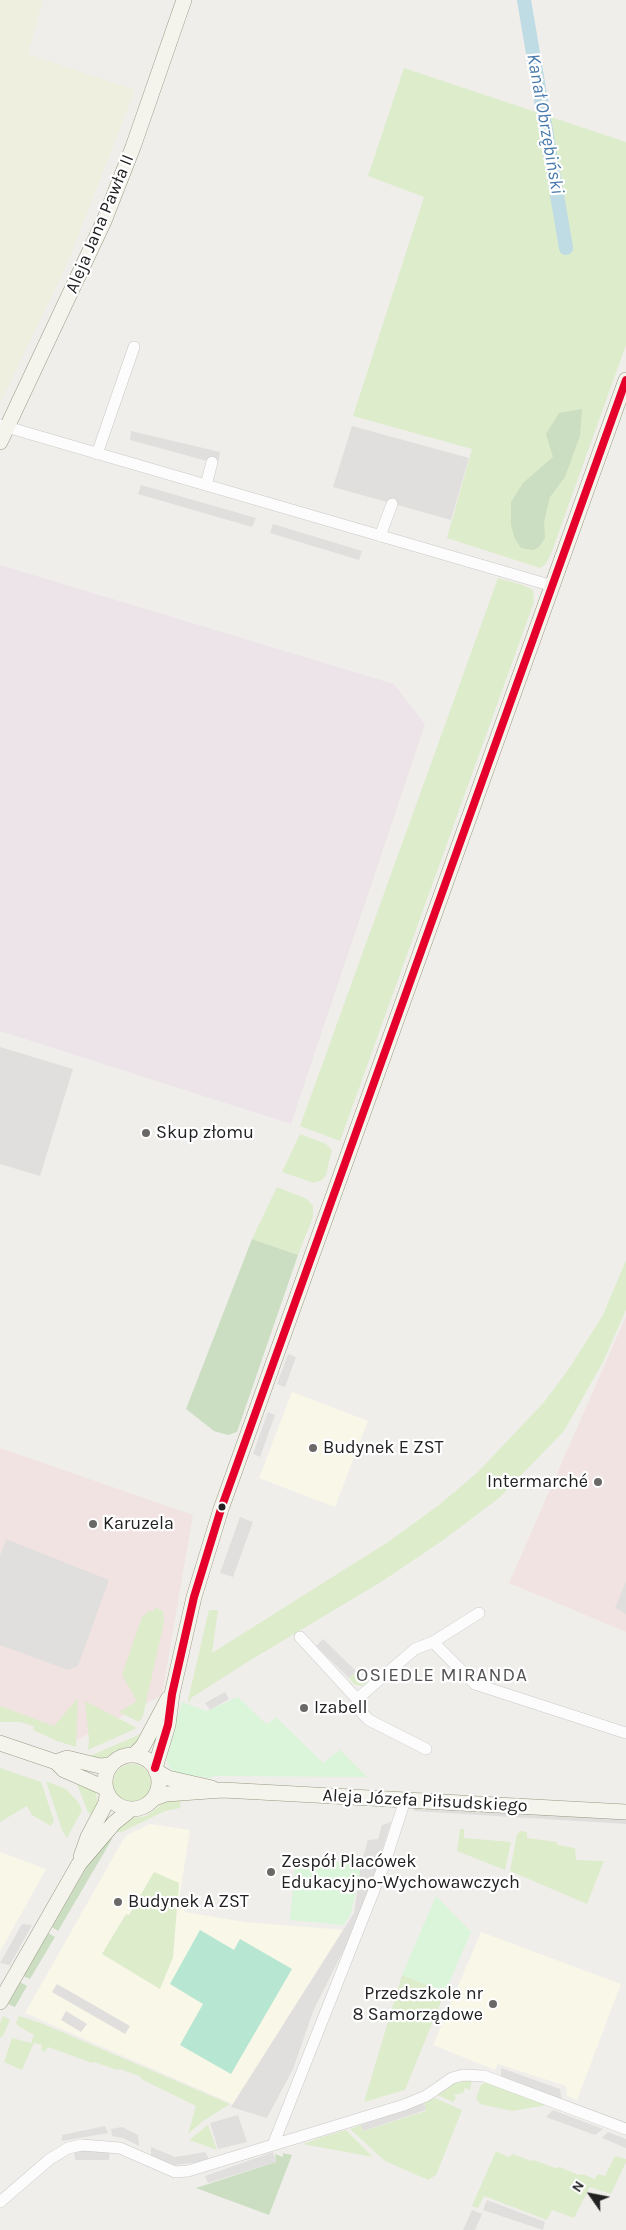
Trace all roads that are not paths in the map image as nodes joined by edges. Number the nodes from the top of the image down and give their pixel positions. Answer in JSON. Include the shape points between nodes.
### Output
{"nodes":[{"id":1,"x":184,"y":0,"type":"edge"},
{"id":2,"x":134,"y":347,"type":"dead end"},
{"id":3,"x":626,"y":380,"type":"edge"},
{"id":4,"x":4,"y":426,"type":"edge"},
{"id":5,"x":0,"y":442,"type":"edge"},
{"id":6,"x":97,"y":454,"type":"junction"},
{"id":7,"x":212,"y":462,"type":"dead end"},
{"id":8,"x":206,"y":486,"type":"junction"},
{"id":9,"x":392,"y":504,"type":"dead end"},
{"id":10,"x":380,"y":536,"type":"junction"},
{"id":11,"x":553,"y":586,"type":"junction"},
{"id":12,"x":479,"y":1613,"type":"dead end"},
{"id":13,"x":300,"y":1637,"type":"dead end"},
{"id":14,"x":433,"y":1642,"type":"junction"},
{"id":15,"x":172,"y":1694,"type":"junction"},
{"id":16,"x":358,"y":1699,"type":"junction"},
{"id":17,"x":626,"y":1734,"type":"edge"},
{"id":18,"x":0,"y":1744,"type":"edge"},
{"id":19,"x":426,"y":1749,"type":"dead end"},
{"id":20,"x":134,"y":1755,"type":"junction"},
{"id":21,"x":56,"y":1762,"type":"junction"},
{"id":22,"x":112,"y":1765,"type":"junction"},
{"id":23,"x":156,"y":1769,"type":"junction"},
{"id":24,"x":223,"y":1790,"type":"junction"},
{"id":25,"x":106,"y":1791,"type":"junction"},
{"id":26,"x":155,"y":1798,"type":"junction"},
{"id":27,"x":405,"y":1800,"type":"junction"},
{"id":28,"x":130,"y":1810,"type":"junction"},
{"id":29,"x":626,"y":1812,"type":"edge"},
{"id":30,"x":79,"y":1864,"type":"junction"},
{"id":31,"x":0,"y":2002,"type":"edge"},
{"id":32,"x":626,"y":2129,"type":"edge"},
{"id":33,"x":273,"y":2145,"type":"junction"},
{"id":34,"x":0,"y":2202,"type":"edge"}],
"edges":[{"from":1,"to":4,"type":"street","name":"Aleja Jana Pawła II","via":[[134,147],[104,221]]},
{"from":2,"to":6,"type":"street"},
{"from":3,"to":11,"type":"street"},
{"from":4,"to":5,"type":"street","name":"Aleja Jana Pawła II"},
{"from":4,"to":6,"type":"street"},
{"from":6,"to":8,"type":"street"},
{"from":7,"to":8,"type":"street"},
{"from":8,"to":10,"type":"street"},
{"from":9,"to":10,"type":"street"},
{"from":10,"to":11,"type":"street"},
{"from":11,"to":15,"type":"street","via":[[221,1509],[194,1597]]},
{"from":12,"to":14,"type":"street"},
{"from":13,"to":16,"type":"street"},
{"from":14,"to":16,"type":"street","via":[[415,1649]]},
{"from":14,"to":17,"type":"street","via":[[475,1684]]},
{"from":15,"to":20,"type":"street","via":[[143,1746]]},
{"from":15,"to":23,"type":"street"},
{"from":16,"to":19,"type":"street","via":[[362,1713],[369,1720]]},
{"from":18,"to":21,"type":"street"},
{"from":20,"to":22,"type":"street","via":[[121,1757]]},
{"from":20,"to":23,"type":"street","via":[[146,1759]]},
{"from":21,"to":22,"type":"street","via":[[67,1758],[100,1766]]},
{"from":21,"to":25,"type":"street","via":[[64,1770]]},
{"from":22,"to":25,"type":"street","via":[[106,1775]]},
{"from":23,"to":24,"type":"street","name":"Aleja Józefa Piłsudskiego","via":[[168,1778]]},
{"from":23,"to":26,"type":"street","via":[[159,1784]]},
{"from":24,"to":26,"type":"street","name":"Aleja Józefa Piłsudskiego","via":[[166,1794]]},
{"from":24,"to":27,"type":"street","name":"Aleja Józefa Piłsudskiego"},
{"from":25,"to":28,"type":"street","via":[[117,1805]]},
{"from":25,"to":30,"type":"street","via":[[106,1803],[88,1837]]},
{"from":26,"to":28,"type":"street","via":[[144,1807]]},
{"from":27,"to":29,"type":"street","name":"Aleja Józefa Piłsudskiego"},
{"from":27,"to":33,"type":"street","via":[[384,1864]]},
{"from":28,"to":30,"type":"street"},
{"from":30,"to":31,"type":"street"},
{"from":32,"to":33,"type":"street","via":[[484,2076],[463,2075],[452,2078],[426,2096]]},
{"from":33,"to":34,"type":"street","via":[[181,2172],[120,2148],[68,2148],[50,2159]]}]}
